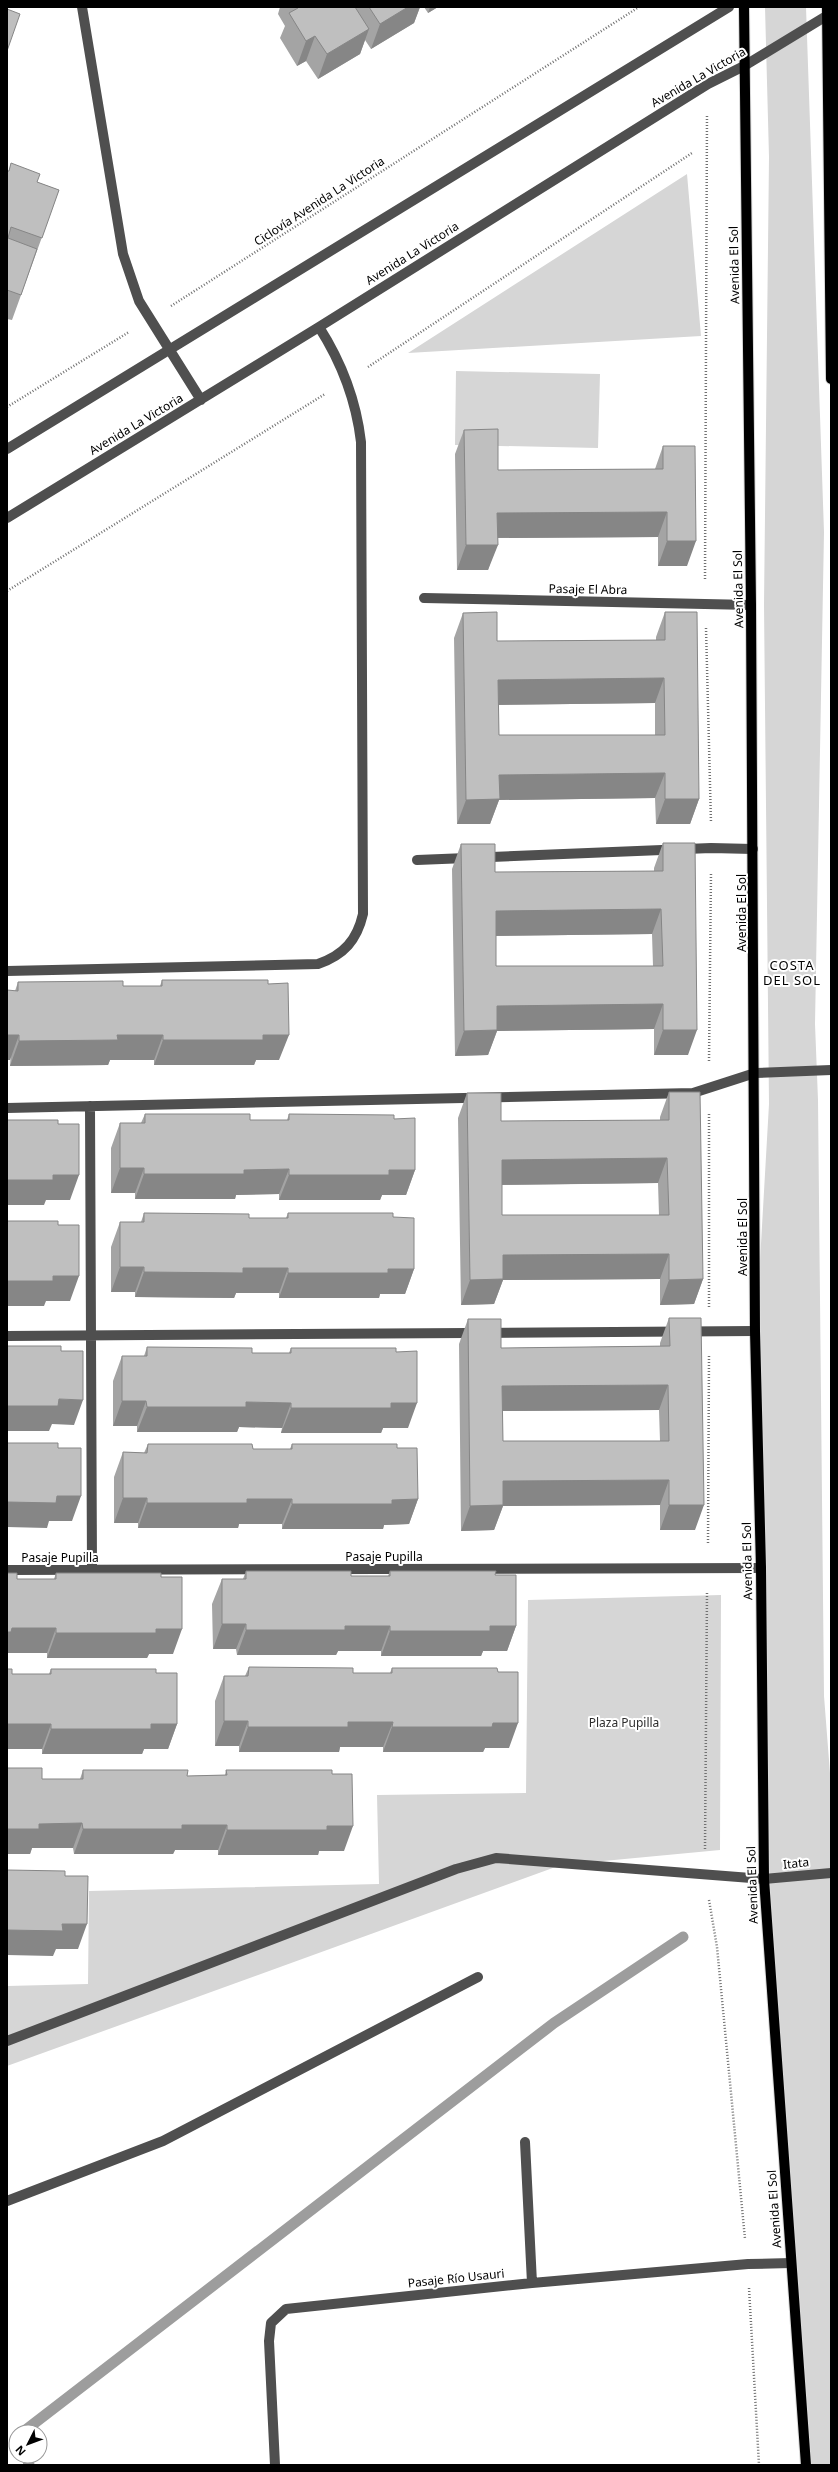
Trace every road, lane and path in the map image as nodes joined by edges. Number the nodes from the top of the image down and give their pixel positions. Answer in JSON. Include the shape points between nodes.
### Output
{"nodes":[{"id":1,"x":82,"y":7,"type":"edge"},
{"id":2,"x":639,"y":7,"type":"edge"},
{"id":3,"x":729,"y":7,"type":"edge"},
{"id":4,"x":744,"y":7,"type":"edge"},
{"id":5,"x":829,"y":11,"type":"edge"},
{"id":6,"x":744,"y":66,"type":"junction"},
{"id":7,"x":708,"y":84,"type":"junction"},
{"id":8,"x":830,"y":106,"type":"edge"},
{"id":9,"x":150,"y":319,"type":"junction"},
{"id":10,"x":319,"y":327,"type":"junction"},
{"id":11,"x":169,"y":349,"type":"junction"},
{"id":12,"x":831,"y":379,"type":"edge"},
{"id":13,"x":201,"y":400,"type":"junction"},
{"id":14,"x":7,"y":407,"type":"edge"},
{"id":15,"x":7,"y":449,"type":"edge"},
{"id":16,"x":7,"y":518,"type":"edge"},
{"id":17,"x":424,"y":598,"type":"dead end"},
{"id":18,"x":705,"y":605,"type":"junction"},
{"id":19,"x":751,"y":605,"type":"junction"},
{"id":20,"x":711,"y":848,"type":"junction"},
{"id":21,"x":753,"y":849,"type":"junction"},
{"id":22,"x":417,"y":860,"type":"dead end"},
{"id":23,"x":7,"y":971,"type":"edge"},
{"id":24,"x":831,"y":1070,"type":"edge"},
{"id":25,"x":755,"y":1073,"type":"junction"},
{"id":26,"x":709,"y":1089,"type":"junction"},
{"id":27,"x":90,"y":1106,"type":"junction"},
{"id":28,"x":7,"y":1108,"type":"edge"},
{"id":29,"x":709,"y":1330,"type":"junction"},
{"id":30,"x":755,"y":1331,"type":"junction"},
{"id":31,"x":7,"y":1336,"type":"edge"},
{"id":32,"x":91,"y":1336,"type":"junction"},
{"id":33,"x":708,"y":1567,"type":"junction"},
{"id":34,"x":760,"y":1568,"type":"junction"},
{"id":35,"x":7,"y":1570,"type":"edge"},
{"id":36,"x":92,"y":1570,"type":"junction"},
{"id":37,"x":831,"y":1873,"type":"edge"},
{"id":38,"x":705,"y":1876,"type":"junction"},
{"id":39,"x":764,"y":1879,"type":"junction"},
{"id":40,"x":478,"y":1977,"type":"dead end"},
{"id":41,"x":7,"y":2041,"type":"edge"},
{"id":42,"x":526,"y":2142,"type":"dead end"},
{"id":43,"x":7,"y":2201,"type":"edge"},
{"id":44,"x":791,"y":2263,"type":"junction"},
{"id":45,"x":748,"y":2264,"type":"junction"},
{"id":46,"x":532,"y":2283,"type":"junction"},
{"id":47,"x":274,"y":2465,"type":"edge"},
{"id":48,"x":759,"y":2465,"type":"edge"},
{"id":49,"x":806,"y":2465,"type":"edge"}],
"edges":[{"from":1,"to":9,"type":"street","via":[[123,254],[139,301]]},
{"from":2,"to":9,"type":"path","name":"Ciclovía Avenida La Victoria"},
{"from":3,"to":11,"type":"street"},
{"from":4,"to":6,"type":"main road","name":"Avenida El Sol"},
{"from":5,"to":6,"type":"street","name":"Avenida La Victoria"},
{"from":5,"to":8,"type":"main road"},
{"from":6,"to":7,"type":"street","name":"Avenida La Victoria"},
{"from":6,"to":19,"type":"main road","name":"Avenida El Sol"},
{"from":7,"to":10,"type":"street","name":"Avenida La Victoria"},
{"from":7,"to":18,"type":"path"},
{"from":8,"to":12,"type":"main road"},
{"from":9,"to":11,"type":"street"},
{"from":9,"to":14,"type":"path","name":"Ciclovía Avenida La Victoria"},
{"from":10,"to":13,"type":"street","name":"Avenida La Victoria"},
{"from":10,"to":23,"type":"street","via":[[336,353],[348,380],[357,412],[361,442],[364,914],[360,929],[353,942],[343,952],[318,964]]},
{"from":11,"to":13,"type":"street"},
{"from":11,"to":15,"type":"street"},
{"from":13,"to":16,"type":"street","name":"Avenida La Victoria"},
{"from":17,"to":18,"type":"street","name":"Pasaje El Abra"},
{"from":18,"to":19,"type":"street","name":"Pasaje El Abra"},
{"from":18,"to":20,"type":"path"},
{"from":19,"to":21,"type":"main road","name":"Avenida El Sol"},
{"from":20,"to":21,"type":"street"},
{"from":20,"to":22,"type":"street"},
{"from":20,"to":26,"type":"path"},
{"from":21,"to":25,"type":"main road","name":"Avenida El Sol"},
{"from":24,"to":25,"type":"street"},
{"from":25,"to":26,"type":"street"},
{"from":25,"to":30,"type":"main road","name":"Avenida El Sol"},
{"from":26,"to":27,"type":"street","via":[[693,1093]]},
{"from":26,"to":29,"type":"path"},
{"from":27,"to":28,"type":"street"},
{"from":27,"to":32,"type":"street"},
{"from":29,"to":30,"type":"street"},
{"from":29,"to":32,"type":"street"},
{"from":29,"to":33,"type":"path"},
{"from":30,"to":34,"type":"main road","name":"Avenida El Sol"},
{"from":31,"to":32,"type":"street"},
{"from":32,"to":36,"type":"street"},
{"from":33,"to":34,"type":"street","name":"Pasaje Pupilla"},
{"from":33,"to":36,"type":"street","name":"Pasaje Pupilla"},
{"from":33,"to":38,"type":"path"},
{"from":34,"to":39,"type":"main road","name":"Avenida El Sol"},
{"from":35,"to":36,"type":"street","name":"Pasaje Pupilla"},
{"from":37,"to":39,"type":"street","name":"Itata"},
{"from":38,"to":39,"type":"street","name":"Itata"},
{"from":38,"to":41,"type":"street","name":"Itata","via":[[496,1858],[456,1869]]},
{"from":38,"to":45,"type":"path","via":[[717,1947]]},
{"from":39,"to":44,"type":"main road","name":"Avenida El Sol"},
{"from":40,"to":43,"type":"street","via":[[164,2141]]},
{"from":42,"to":46,"type":"street"},
{"from":44,"to":45,"type":"street","name":"Pasaje Río Usauri"},
{"from":44,"to":49,"type":"main road","name":"Avenida El Sol"},
{"from":45,"to":46,"type":"street","name":"Pasaje Río Usauri"},
{"from":45,"to":48,"type":"path"},
{"from":46,"to":47,"type":"street","name":"Pasaje Río Usauri","via":[[286,2309],[271,2323],[269,2341]]}]}
